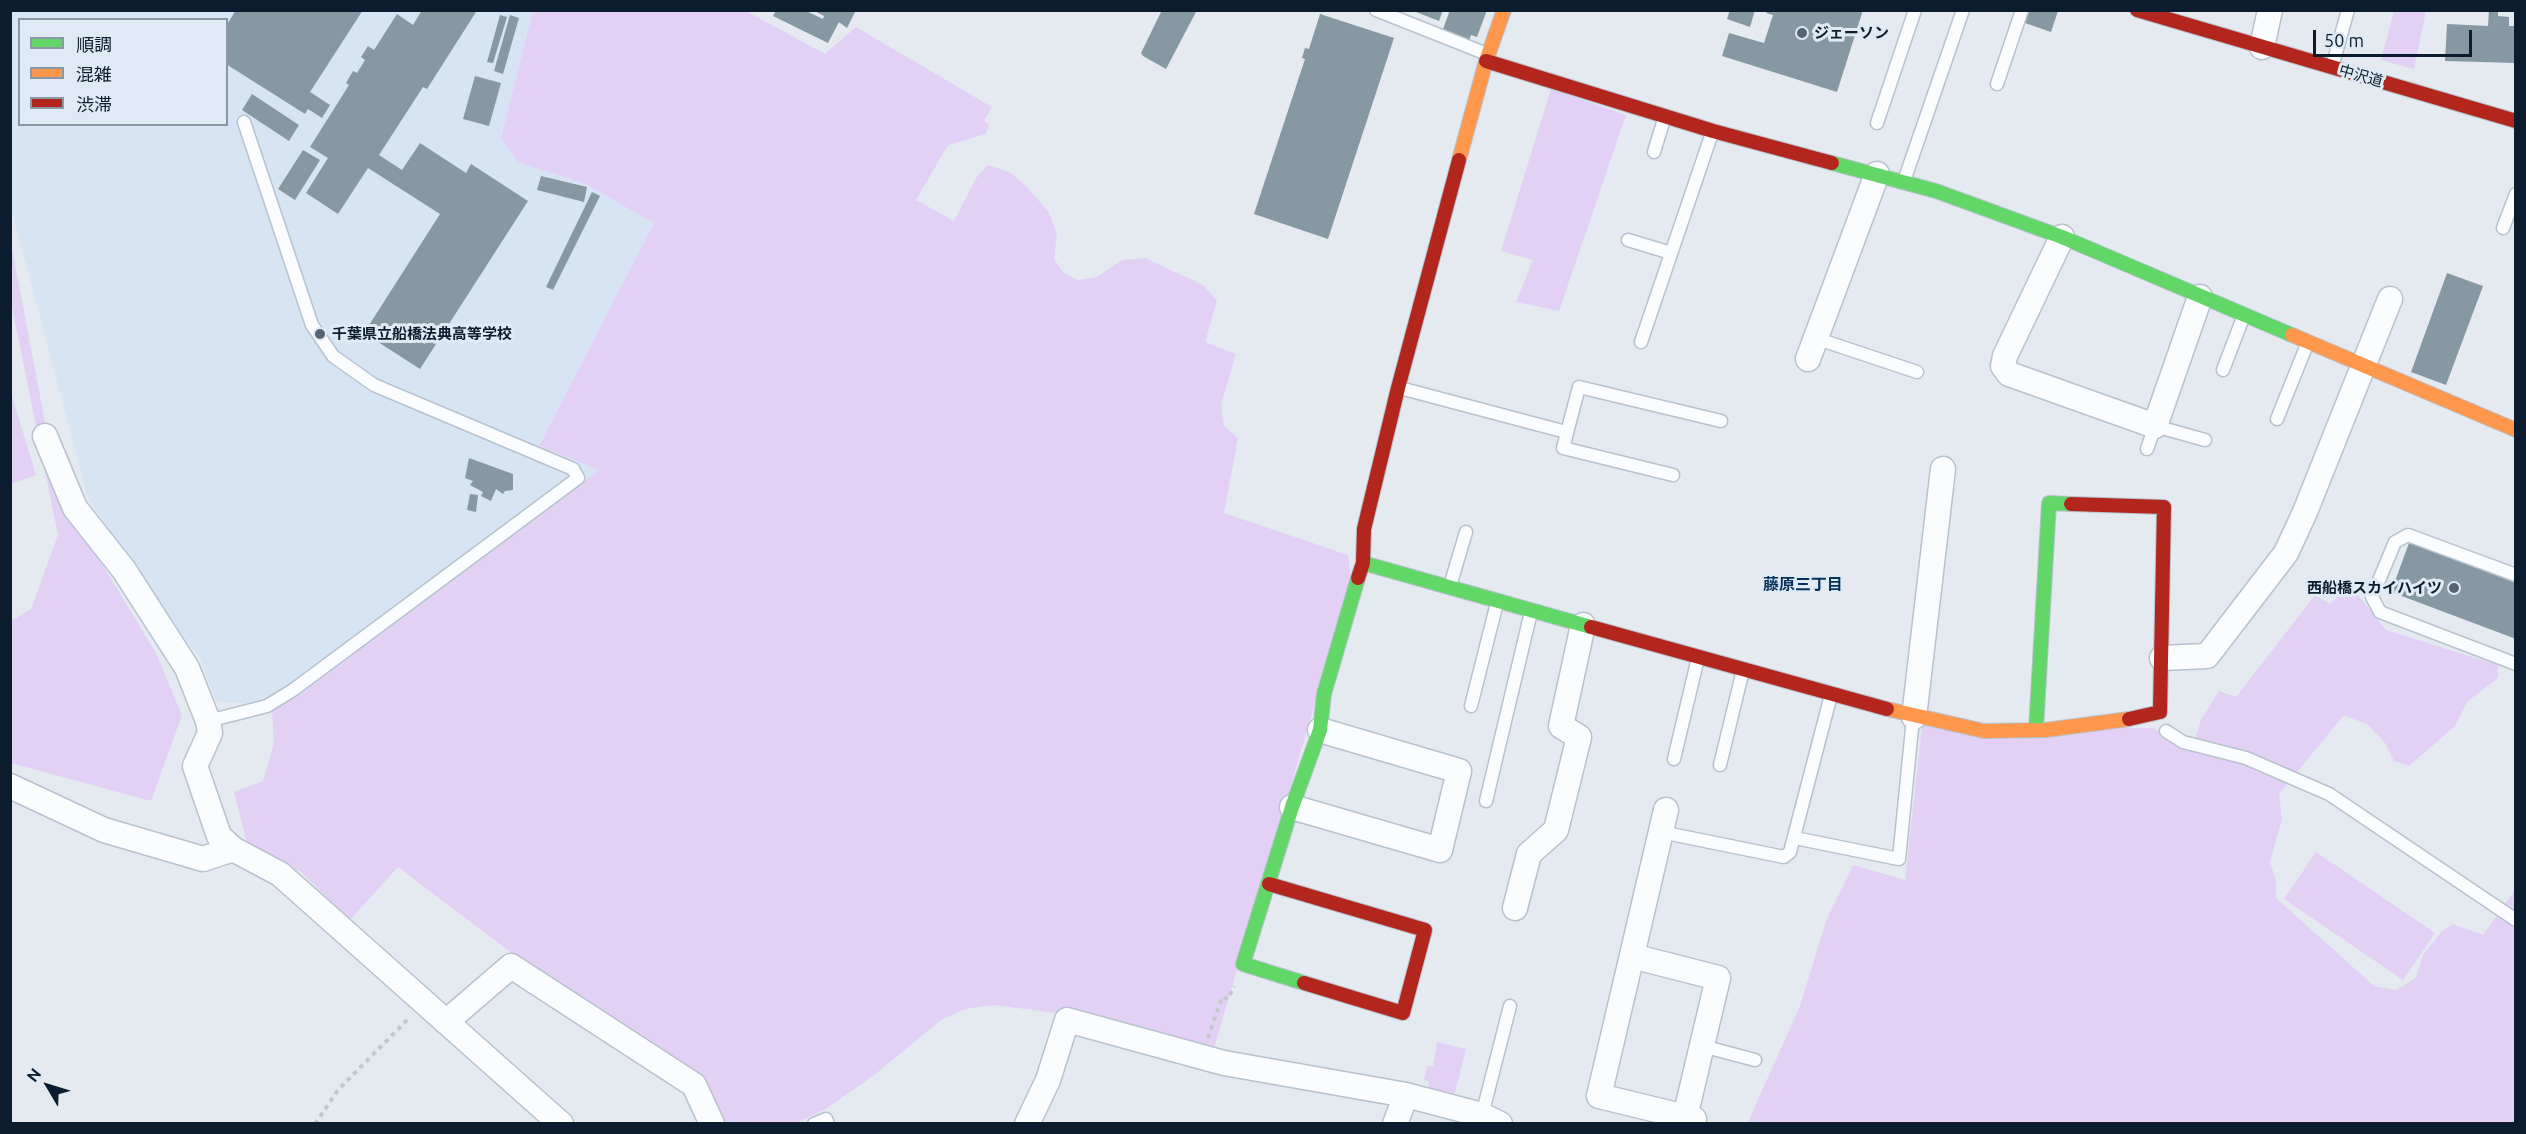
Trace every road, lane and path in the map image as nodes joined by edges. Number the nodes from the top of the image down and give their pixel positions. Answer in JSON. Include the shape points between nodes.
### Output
{"nodes":[{"id":1,"x":1376,"y":10,"type":"edge"},
{"id":2,"x":1504,"y":10,"type":"edge"},
{"id":3,"x":1915,"y":10,"type":"edge"},
{"id":4,"x":1963,"y":10,"type":"edge"},
{"id":5,"x":2022,"y":10,"type":"edge"},
{"id":6,"x":2137,"y":10,"type":"edge"},
{"id":7,"x":2270,"y":10,"type":"edge"},
{"id":8,"x":2348,"y":10,"type":"edge"},
{"id":9,"x":2262,"y":47,"type":"junction"},
{"id":10,"x":1488,"y":58,"type":"junction"},
{"id":11,"x":2332,"y":68,"type":"junction"},
{"id":12,"x":1997,"y":84,"type":"dead end"},
{"id":13,"x":1665,"y":116,"type":"junction"},
{"id":14,"x":2516,"y":121,"type":"edge"},
{"id":15,"x":244,"y":122,"type":"dead end"},
{"id":16,"x":1876,"y":123,"type":"dead end"},
{"id":17,"x":1713,"y":130,"type":"junction"},
{"id":18,"x":1654,"y":152,"type":"dead end"},
{"id":19,"x":1877,"y":174,"type":"junction"},
{"id":20,"x":1904,"y":182,"type":"junction"},
{"id":21,"x":2516,"y":194,"type":"edge"},
{"id":22,"x":2503,"y":228,"type":"dead end"},
{"id":23,"x":2062,"y":237,"type":"junction"},
{"id":24,"x":1628,"y":240,"type":"dead end"},
{"id":25,"x":1671,"y":253,"type":"junction"},
{"id":26,"x":2200,"y":297,"type":"junction"},
{"id":27,"x":2390,"y":299,"type":"dead end"},
{"id":28,"x":2244,"y":315,"type":"junction"},
{"id":29,"x":2308,"y":341,"type":"junction"},
{"id":30,"x":1641,"y":342,"type":"dead end"},
{"id":31,"x":1812,"y":349,"type":"joint"},
{"id":32,"x":2364,"y":364,"type":"junction"},
{"id":33,"x":2223,"y":370,"type":"dead end"},
{"id":34,"x":1917,"y":372,"type":"dead end"},
{"id":35,"x":1398,"y":388,"type":"junction"},
{"id":36,"x":2277,"y":418,"type":"dead end"},
{"id":37,"x":1720,"y":421,"type":"dead end"},
{"id":38,"x":2155,"y":426,"type":"junction"},
{"id":39,"x":2516,"y":430,"type":"edge"},
{"id":40,"x":1566,"y":432,"type":"junction"},
{"id":41,"x":45,"y":436,"type":"dead end"},
{"id":42,"x":2205,"y":441,"type":"dead end"},
{"id":43,"x":2147,"y":449,"type":"dead end"},
{"id":44,"x":1943,"y":469,"type":"dead end"},
{"id":45,"x":1673,"y":475,"type":"dead end"},
{"id":46,"x":1466,"y":532,"type":"dead end"},
{"id":47,"x":1363,"y":563,"type":"junction"},
{"id":48,"x":2516,"y":575,"type":"edge"},
{"id":49,"x":1449,"y":588,"type":"junction"},
{"id":50,"x":1498,"y":601,"type":"junction"},
{"id":51,"x":1531,"y":610,"type":"junction"},
{"id":52,"x":1583,"y":625,"type":"junction"},
{"id":53,"x":1698,"y":657,"type":"junction"},
{"id":54,"x":2162,"y":658,"type":"junction"},
{"id":55,"x":2516,"y":663,"type":"edge"},
{"id":56,"x":1743,"y":669,"type":"junction"},
{"id":57,"x":1831,"y":694,"type":"junction"},
{"id":58,"x":1470,"y":706,"type":"dead end"},
{"id":59,"x":1914,"y":717,"type":"junction"},
{"id":60,"x":208,"y":721,"type":"junction"},
{"id":61,"x":2160,"y":723,"type":"junction"},
{"id":62,"x":1320,"y":730,"type":"junction"},
{"id":63,"x":2036,"y":730,"type":"junction"},
{"id":64,"x":1674,"y":759,"type":"dead end"},
{"id":65,"x":1720,"y":765,"type":"dead end"},
{"id":66,"x":10,"y":786,"type":"edge"},
{"id":67,"x":1486,"y":801,"type":"dead end"},
{"id":68,"x":1292,"y":807,"type":"junction"},
{"id":69,"x":1664,"y":821,"type":"joint"},
{"id":70,"x":1795,"y":838,"type":"junction"},
{"id":71,"x":233,"y":849,"type":"junction"},
{"id":72,"x":1269,"y":884,"type":"junction"},
{"id":73,"x":1515,"y":908,"type":"dead end"},
{"id":74,"x":2516,"y":920,"type":"edge"},
{"id":75,"x":1632,"y":956,"type":"junction"},
{"id":76,"x":1244,"y":963,"type":"junction"},
{"id":77,"x":424,"y":1002,"type":"junction"},
{"id":78,"x":1510,"y":1006,"type":"dead end"},
{"id":79,"x":446,"y":1022,"type":"junction"},
{"id":80,"x":1702,"y":1046,"type":"junction"},
{"id":81,"x":1202,"y":1057,"type":"junction"},
{"id":82,"x":1755,"y":1060,"type":"dead end"},
{"id":83,"x":1406,"y":1095,"type":"junction"},
{"id":84,"x":1491,"y":1120,"type":"edge"},
{"id":85,"x":315,"y":1124,"type":"edge"},
{"id":86,"x":561,"y":1124,"type":"edge"},
{"id":87,"x":712,"y":1124,"type":"edge"},
{"id":88,"x":814,"y":1124,"type":"edge"},
{"id":89,"x":828,"y":1124,"type":"edge"},
{"id":90,"x":1027,"y":1124,"type":"edge"},
{"id":91,"x":1395,"y":1124,"type":"edge"}],
"edges":[{"from":1,"to":10,"type":"lane"},
{"from":2,"to":10,"type":"street"},
{"from":3,"to":16,"type":"lane"},
{"from":4,"to":20,"type":"lane"},
{"from":5,"to":12,"type":"lane"},
{"from":6,"to":9,"type":"street","name":"中沢道"},
{"from":7,"to":9,"type":"street"},
{"from":8,"to":11,"type":"lane"},
{"from":9,"to":11,"type":"street","name":"中沢道"},
{"from":10,"to":13,"type":"street"},
{"from":10,"to":35,"type":"street"},
{"from":11,"to":14,"type":"street","name":"中沢道"},
{"from":13,"to":17,"type":"street"},
{"from":13,"to":18,"type":"lane"},
{"from":15,"to":60,"type":"lane","via":[[312,326],[333,356],[374,385],[573,469],[578,478],[293,690],[267,706]]},
{"from":17,"to":19,"type":"street"},
{"from":17,"to":25,"type":"lane"},
{"from":19,"to":20,"type":"street"},
{"from":19,"to":31,"type":"street"},
{"from":20,"to":23,"type":"street"},
{"from":21,"to":22,"type":"lane"},
{"from":23,"to":26,"type":"street"},
{"from":23,"to":38,"type":"street","via":[[2003,366],[2009,374]]},
{"from":24,"to":25,"type":"lane"},
{"from":25,"to":30,"type":"lane"},
{"from":26,"to":28,"type":"street"},
{"from":26,"to":38,"type":"street"},
{"from":27,"to":32,"type":"street"},
{"from":28,"to":29,"type":"street"},
{"from":28,"to":33,"type":"lane"},
{"from":29,"to":32,"type":"street"},
{"from":29,"to":36,"type":"lane"},
{"from":31,"to":34,"type":"lane"},
{"from":32,"to":39,"type":"street"},
{"from":32,"to":54,"type":"street","via":[[2286,553],[2207,656]]},
{"from":35,"to":40,"type":"lane"},
{"from":35,"to":47,"type":"street","via":[[1364,529]]},
{"from":37,"to":40,"type":"lane","via":[[1579,387]]},
{"from":38,"to":42,"type":"lane"},
{"from":38,"to":43,"type":"lane"},
{"from":40,"to":45,"type":"lane","via":[[1563,448]]},
{"from":41,"to":60,"type":"street","via":[[75,508],[124,570],[187,668]]},
{"from":44,"to":59,"type":"street"},
{"from":46,"to":49,"type":"lane"},
{"from":47,"to":49,"type":"street"},
{"from":47,"to":62,"type":"street","via":[[1324,694]]},
{"from":48,"to":55,"type":"lane","via":[[2408,535],[2395,542],[2372,597],[2379,612]]},
{"from":49,"to":50,"type":"street"},
{"from":50,"to":51,"type":"street"},
{"from":50,"to":58,"type":"lane"},
{"from":51,"to":52,"type":"street"},
{"from":51,"to":67,"type":"lane"},
{"from":52,"to":53,"type":"street"},
{"from":52,"to":73,"type":"street","via":[[1561,726],[1579,737],[1556,830],[1529,854]]},
{"from":53,"to":56,"type":"street"},
{"from":53,"to":64,"type":"lane"},
{"from":54,"to":61,"type":"street"},
{"from":54,"to":63,"type":"street","via":[[2164,507],[2049,503]]},
{"from":56,"to":57,"type":"street"},
{"from":56,"to":65,"type":"lane"},
{"from":57,"to":59,"type":"street"},
{"from":57,"to":70,"type":"lane"},
{"from":59,"to":63,"type":"street","via":[[1984,732]]},
{"from":59,"to":70,"type":"lane","via":[[1899,859]]},
{"from":60,"to":71,"type":"street","via":[[210,732],[195,766],[219,836]]},
{"from":61,"to":63,"type":"street"},
{"from":61,"to":74,"type":"lane","via":[[2183,742],[2246,758],[2329,794]]},
{"from":62,"to":68,"type":"street"},
{"from":62,"to":68,"type":"street","via":[[1459,771],[1440,850]]},
{"from":66,"to":71,"type":"street","via":[[104,830],[203,859]]},
{"from":68,"to":72,"type":"street"},
{"from":69,"to":70,"type":"lane","via":[[1784,857]]},
{"from":69,"to":75,"type":"street"},
{"from":71,"to":77,"type":"street","via":[[280,874]]},
{"from":72,"to":76,"type":"street"},
{"from":72,"to":76,"type":"street","via":[[1425,930],[1403,1013]]},
{"from":75,"to":80,"type":"street","via":[[1718,978]]},
{"from":75,"to":80,"type":"street","via":[[1599,1096],[1689,1118]]},
{"from":76,"to":81,"type":"path","via":[[1228,999],[1222,997]]},
{"from":77,"to":79,"type":"street"},
{"from":77,"to":85,"type":"path","via":[[338,1090]]},
{"from":78,"to":84,"type":"lane"},
{"from":79,"to":86,"type":"street"},
{"from":79,"to":87,"type":"street","via":[[511,966],[694,1085]]},
{"from":80,"to":82,"type":"lane"},
{"from":81,"to":83,"type":"street"},
{"from":81,"to":90,"type":"street","via":[[1067,1020],[1048,1080]]},
{"from":83,"to":84,"type":"street"},
{"from":83,"to":91,"type":"street"},
{"from":88,"to":89,"type":"lane","via":[[826,1119]]}]}
